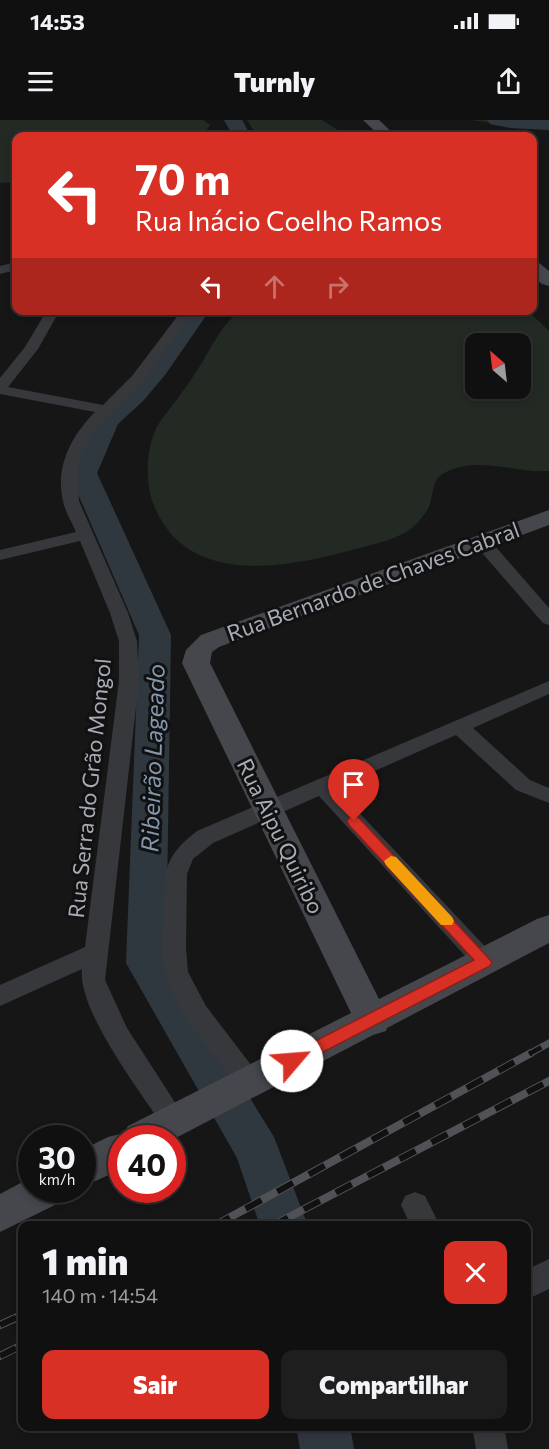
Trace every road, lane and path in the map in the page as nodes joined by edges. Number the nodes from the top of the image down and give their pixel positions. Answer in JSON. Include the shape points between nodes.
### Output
{"nodes":[{"id":1,"x":370,"y":120,"type":"edge"},
{"id":2,"x":384,"y":132,"type":"edge"},
{"id":3,"x":51,"y":315,"type":"edge"},
{"id":4,"x":185,"y":315,"type":"edge"},
{"id":5,"x":0,"y":389,"type":"edge"},
{"id":6,"x":108,"y":410,"type":"junction"},
{"id":7,"x":549,"y":517,"type":"edge"},
{"id":8,"x":85,"y":535,"type":"junction"},
{"id":9,"x":482,"y":542,"type":"junction"},
{"id":10,"x":0,"y":555,"type":"edge"},
{"id":11,"x":549,"y":619,"type":"edge"},
{"id":12,"x":199,"y":650,"type":"joint"},
{"id":13,"x":549,"y":687,"type":"edge"},
{"id":14,"x":458,"y":726,"type":"junction"},
{"id":15,"x":322,"y":786,"type":"junction"},
{"id":16,"x":549,"y":796,"type":"edge"},
{"id":17,"x":268,"y":810,"type":"junction"},
{"id":18,"x":549,"y":928,"type":"edge"},
{"id":19,"x":95,"y":953,"type":"junction"},
{"id":20,"x":484,"y":962,"type":"junction"},
{"id":21,"x":0,"y":996,"type":"edge"},
{"id":22,"x":373,"y":1021,"type":"junction"},
{"id":23,"x":243,"y":1086,"type":"junction"},
{"id":24,"x":183,"y":1116,"type":"junction"},
{"id":25,"x":166,"y":1125,"type":"edge"},
{"id":26,"x":21,"y":1203,"type":"edge"},
{"id":27,"x":0,"y":1214,"type":"edge"},
{"id":28,"x":549,"y":1273,"type":"edge"},
{"id":29,"x":531,"y":1283,"type":"edge"},
{"id":30,"x":489,"y":1431,"type":"edge"},
{"id":31,"x":492,"y":1449,"type":"edge"}],
"edges":[{"from":1,"to":2,"type":"street"},
{"from":3,"to":5,"type":"street"},
{"from":4,"to":6,"type":"street","name":"Rua Serra do Grão Mongol","via":[[152,361]]},
{"from":5,"to":6,"type":"street"},
{"from":6,"to":8,"type":"street","name":"Rua Serra do Grão Mongol","via":[[86,430],[70,462],[71,501]]},
{"from":7,"to":9,"type":"street","name":"Rua Bernardo de Chaves Cabral"},
{"from":8,"to":10,"type":"street"},
{"from":8,"to":19,"type":"street","name":"Rua Serra do Grão Mongol","via":[[128,641],[129,681]]},
{"from":9,"to":11,"type":"street"},
{"from":9,"to":12,"type":"street","name":"Rua Bernardo de Chaves Cabral","via":[[210,640]]},
{"from":12,"to":17,"type":"street","name":"Rua Aipu Quiribo","via":[[196,663]]},
{"from":13,"to":14,"type":"street"},
{"from":14,"to":15,"type":"street"},
{"from":14,"to":16,"type":"street","via":[[523,785]]},
{"from":15,"to":17,"type":"street"},
{"from":15,"to":20,"type":"street"},
{"from":17,"to":22,"type":"street","name":"Rua Aipu Quiribo"},
{"from":17,"to":23,"type":"street","via":[[205,837],[184,853],[176,868],[177,973]]},
{"from":18,"to":20,"type":"street"},
{"from":19,"to":21,"type":"street"},
{"from":19,"to":24,"type":"street","name":"Rua Serra do Grão Mongol","via":[[93,980],[110,1021]]},
{"from":20,"to":22,"type":"street"},
{"from":22,"to":23,"type":"street"},
{"from":23,"to":24,"type":"street"},
{"from":24,"to":25,"type":"street"},
{"from":26,"to":27,"type":"street"},
{"from":28,"to":29,"type":"street"},
{"from":30,"to":31,"type":"street"}]}
